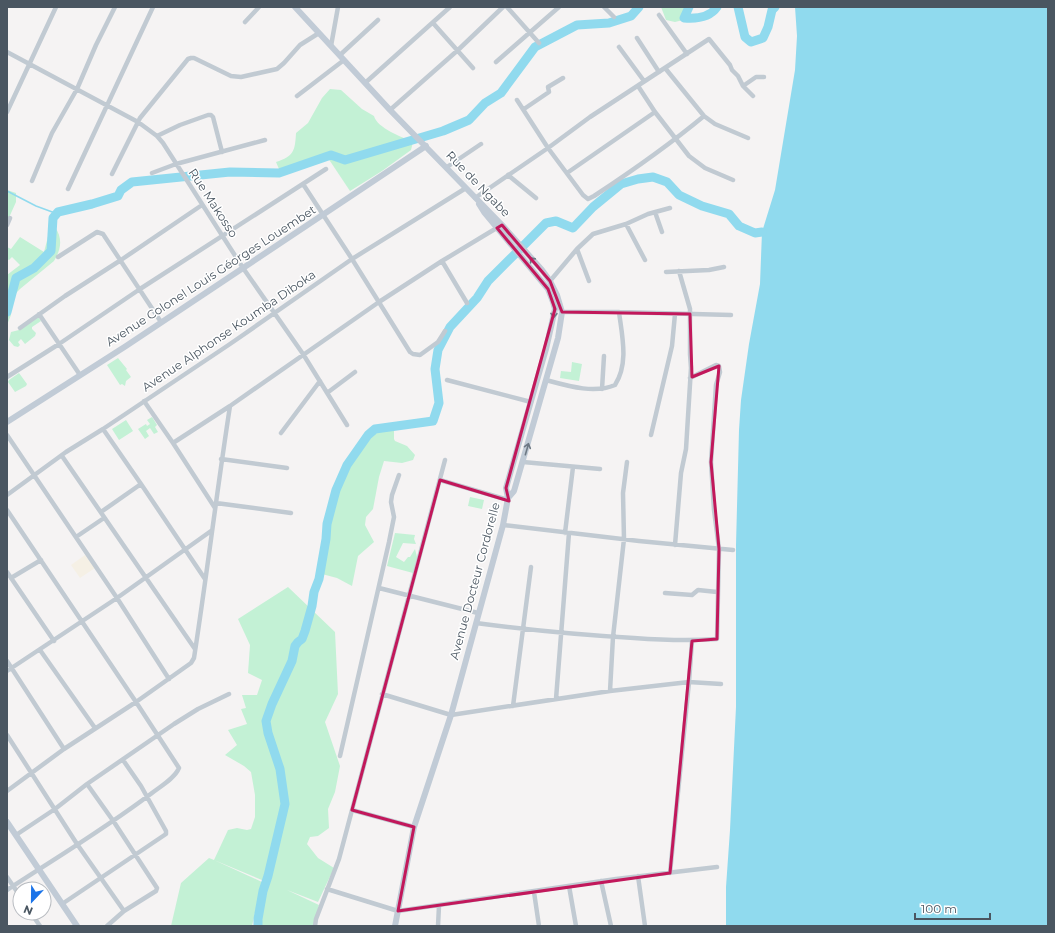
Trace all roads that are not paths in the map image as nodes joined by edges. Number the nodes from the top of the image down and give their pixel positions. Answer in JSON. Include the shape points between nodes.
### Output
{"nodes":[{"id":1,"x":56,"y":7,"type":"edge"},
{"id":2,"x":115,"y":7,"type":"edge"},
{"id":3,"x":153,"y":7,"type":"edge"},
{"id":4,"x":259,"y":7,"type":"edge"},
{"id":5,"x":295,"y":7,"type":"edge"},
{"id":6,"x":338,"y":7,"type":"edge"},
{"id":7,"x":450,"y":7,"type":"edge"},
{"id":8,"x":503,"y":7,"type":"edge"},
{"id":9,"x":507,"y":7,"type":"edge"},
{"id":10,"x":559,"y":7,"type":"edge"},
{"id":11,"x":604,"y":7,"type":"edge"},
{"id":12,"x":660,"y":15,"type":"dead end"},
{"id":13,"x":614,"y":17,"type":"dead end"},
{"id":14,"x":378,"y":20,"type":"dead end"},
{"id":15,"x":245,"y":22,"type":"dead end"},
{"id":16,"x":433,"y":23,"type":"junction"},
{"id":17,"x":319,"y":33,"type":"junction"},
{"id":18,"x":530,"y":34,"type":"junction"},
{"id":19,"x":637,"y":38,"type":"dead end"},
{"id":20,"x":539,"y":43,"type":"dead end"},
{"id":21,"x":330,"y":46,"type":"junction"},
{"id":22,"x":619,"y":47,"type":"dead end"},
{"id":23,"x":458,"y":50,"type":"junction"},
{"id":24,"x":7,"y":52,"type":"edge"},
{"id":25,"x":687,"y":54,"type":"junction"},
{"id":26,"x":342,"y":57,"type":"junction"},
{"id":27,"x":496,"y":62,"type":"dead end"},
{"id":28,"x":29,"y":64,"type":"junction"},
{"id":29,"x":473,"y":68,"type":"dead end"},
{"id":30,"x":665,"y":68,"type":"junction"},
{"id":31,"x":659,"y":72,"type":"junction"},
{"id":32,"x":764,"y":77,"type":"dead end"},
{"id":33,"x":563,"y":78,"type":"dead end"},
{"id":34,"x":644,"y":81,"type":"junction"},
{"id":35,"x":365,"y":83,"type":"junction"},
{"id":36,"x":638,"y":86,"type":"junction"},
{"id":37,"x":743,"y":86,"type":"junction"},
{"id":38,"x":77,"y":89,"type":"junction"},
{"id":39,"x":297,"y":96,"type":"dead end"},
{"id":40,"x":753,"y":96,"type":"dead end"},
{"id":41,"x":517,"y":100,"type":"dead end"},
{"id":42,"x":107,"y":105,"type":"junction"},
{"id":43,"x":524,"y":109,"type":"junction"},
{"id":44,"x":390,"y":110,"type":"junction"},
{"id":45,"x":7,"y":112,"type":"edge"},
{"id":46,"x":655,"y":112,"type":"junction"},
{"id":47,"x":704,"y":116,"type":"junction"},
{"id":48,"x":138,"y":122,"type":"junction"},
{"id":49,"x":157,"y":136,"type":"junction"},
{"id":50,"x":748,"y":138,"type":"dead end"},
{"id":51,"x":676,"y":139,"type":"junction"},
{"id":52,"x":265,"y":140,"type":"dead end"},
{"id":53,"x":424,"y":144,"type":"junction"},
{"id":54,"x":481,"y":144,"type":"dead end"},
{"id":55,"x":548,"y":148,"type":"junction"},
{"id":56,"x":222,"y":152,"type":"junction"},
{"id":57,"x":176,"y":164,"type":"junction"},
{"id":58,"x":447,"y":167,"type":"junction"},
{"id":59,"x":326,"y":169,"type":"dead end"},
{"id":60,"x":152,"y":172,"type":"dead end"},
{"id":61,"x":567,"y":173,"type":"junction"},
{"id":62,"x":112,"y":174,"type":"dead end"},
{"id":63,"x":508,"y":175,"type":"junction"},
{"id":64,"x":32,"y":180,"type":"dead end"},
{"id":65,"x":733,"y":180,"type":"dead end"},
{"id":66,"x":302,"y":184,"type":"junction"},
{"id":67,"x":466,"y":188,"type":"junction"},
{"id":68,"x":68,"y":189,"type":"dead end"},
{"id":69,"x":536,"y":198,"type":"dead end"},
{"id":70,"x":477,"y":199,"type":"junction"},
{"id":71,"x":202,"y":205,"type":"junction"},
{"id":72,"x":670,"y":208,"type":"dead end"},
{"id":73,"x":656,"y":212,"type":"junction"},
{"id":74,"x":323,"y":215,"type":"junction"},
{"id":75,"x":10,"y":218,"type":"dead end"},
{"id":76,"x":626,"y":224,"type":"junction"},
{"id":77,"x":7,"y":225,"type":"edge"},
{"id":78,"x":500,"y":226,"type":"junction"},
{"id":79,"x":662,"y":232,"type":"dead end"},
{"id":80,"x":222,"y":236,"type":"junction"},
{"id":81,"x":577,"y":249,"type":"junction"},
{"id":82,"x":524,"y":254,"type":"junction"},
{"id":83,"x":58,"y":256,"type":"dead end"},
{"id":84,"x":352,"y":259,"type":"junction"},
{"id":85,"x":121,"y":260,"type":"junction"},
{"id":86,"x":645,"y":260,"type":"dead end"},
{"id":87,"x":442,"y":261,"type":"junction"},
{"id":88,"x":724,"y":267,"type":"dead end"},
{"id":89,"x":243,"y":268,"type":"junction"},
{"id":90,"x":679,"y":271,"type":"junction"},
{"id":91,"x":666,"y":272,"type":"dead end"},
{"id":92,"x":550,"y":281,"type":"junction"},
{"id":93,"x":590,"y":281,"type":"dead end"},
{"id":94,"x":140,"y":289,"type":"junction"},
{"id":95,"x":379,"y":302,"type":"junction"},
{"id":96,"x":468,"y":303,"type":"dead end"},
{"id":97,"x":562,"y":312,"type":"junction"},
{"id":98,"x":618,"y":312,"type":"junction"},
{"id":99,"x":275,"y":313,"type":"junction"},
{"id":100,"x":39,"y":314,"type":"junction"},
{"id":101,"x":674,"y":314,"type":"junction"},
{"id":102,"x":690,"y":314,"type":"junction"},
{"id":103,"x":731,"y":315,"type":"dead end"},
{"id":104,"x":162,"y":322,"type":"junction"},
{"id":105,"x":20,"y":328,"type":"dead end"},
{"id":106,"x":445,"y":331,"type":"dead end"},
{"id":107,"x":59,"y":344,"type":"junction"},
{"id":108,"x":303,"y":354,"type":"junction"},
{"id":109,"x":604,"y":356,"type":"dead end"},
{"id":110,"x":355,"y":372,"type":"dead end"},
{"id":111,"x":80,"y":375,"type":"junction"},
{"id":112,"x":7,"y":377,"type":"edge"},
{"id":113,"x":690,"y":378,"type":"junction"},
{"id":114,"x":447,"y":380,"type":"dead end"},
{"id":115,"x":546,"y":380,"type":"junction"},
{"id":116,"x":320,"y":381,"type":"junction"},
{"id":117,"x":602,"y":389,"type":"junction"},
{"id":118,"x":327,"y":393,"type":"junction"},
{"id":119,"x":144,"y":401,"type":"junction"},
{"id":120,"x":531,"y":402,"type":"junction"},
{"id":121,"x":230,"y":406,"type":"junction"},
{"id":122,"x":7,"y":422,"type":"edge"},
{"id":123,"x":347,"y":425,"type":"dead end"},
{"id":124,"x":103,"y":429,"type":"junction"},
{"id":125,"x":281,"y":433,"type":"dead end"},
{"id":126,"x":7,"y":435,"type":"edge"},
{"id":127,"x":651,"y":435,"type":"dead end"},
{"id":128,"x":173,"y":442,"type":"junction"},
{"id":129,"x":62,"y":456,"type":"junction"},
{"id":130,"x":221,"y":459,"type":"junction"},
{"id":131,"x":445,"y":460,"type":"dead end"},
{"id":132,"x":523,"y":462,"type":"junction"},
{"id":133,"x":627,"y":462,"type":"dead end"},
{"id":134,"x":573,"y":467,"type":"junction"},
{"id":135,"x":287,"y":468,"type":"dead end"},
{"id":136,"x":600,"y":469,"type":"dead end"},
{"id":137,"x":34,"y":475,"type":"junction"},
{"id":138,"x":399,"y":475,"type":"dead end"},
{"id":139,"x":440,"y":480,"type":"junction"},
{"id":140,"x":141,"y":484,"type":"junction"},
{"id":141,"x":7,"y":495,"type":"edge"},
{"id":142,"x":508,"y":499,"type":"junction"},
{"id":143,"x":215,"y":505,"type":"junction"},
{"id":144,"x":7,"y":510,"type":"edge"},
{"id":145,"x":101,"y":512,"type":"junction"},
{"id":146,"x":291,"y":513,"type":"dead end"},
{"id":147,"x":104,"y":518,"type":"junction"},
{"id":148,"x":503,"y":525,"type":"junction"},
{"id":149,"x":211,"y":531,"type":"junction"},
{"id":150,"x":567,"y":533,"type":"junction"},
{"id":151,"x":76,"y":537,"type":"junction"},
{"id":152,"x":624,"y":539,"type":"junction"},
{"id":153,"x":675,"y":545,"type":"junction"},
{"id":154,"x":719,"y":549,"type":"junction"},
{"id":155,"x":733,"y":550,"type":"dead end"},
{"id":156,"x":185,"y":551,"type":"junction"},
{"id":157,"x":40,"y":560,"type":"junction"},
{"id":158,"x":531,"y":567,"type":"dead end"},
{"id":159,"x":7,"y":572,"type":"edge"},
{"id":160,"x":11,"y":578,"type":"junction"},
{"id":161,"x":146,"y":579,"type":"junction"},
{"id":162,"x":205,"y":579,"type":"junction"},
{"id":163,"x":379,"y":588,"type":"junction"},
{"id":164,"x":717,"y":592,"type":"junction"},
{"id":165,"x":664,"y":593,"type":"dead end"},
{"id":166,"x":408,"y":596,"type":"junction"},
{"id":167,"x":117,"y":598,"type":"junction"},
{"id":168,"x":478,"y":613,"type":"junction"},
{"id":169,"x":82,"y":622,"type":"junction"},
{"id":170,"x":476,"y":623,"type":"junction"},
{"id":171,"x":523,"y":629,"type":"junction"},
{"id":172,"x":562,"y":633,"type":"junction"},
{"id":173,"x":613,"y":637,"type":"junction"},
{"id":174,"x":54,"y":641,"type":"junction"},
{"id":175,"x":692,"y":641,"type":"junction"},
{"id":176,"x":195,"y":649,"type":"junction"},
{"id":177,"x":40,"y":650,"type":"junction"},
{"id":178,"x":7,"y":661,"type":"edge"},
{"id":179,"x":9,"y":669,"type":"edge"},
{"id":180,"x":169,"y":678,"type":"junction"},
{"id":181,"x":689,"y":682,"type":"junction"},
{"id":182,"x":720,"y":684,"type":"dead end"},
{"id":183,"x":610,"y":691,"type":"junction"},
{"id":184,"x":228,"y":694,"type":"dead end"},
{"id":185,"x":382,"y":694,"type":"junction"},
{"id":186,"x":556,"y":699,"type":"junction"},
{"id":187,"x":136,"y":702,"type":"junction"},
{"id":188,"x":513,"y":706,"type":"junction"},
{"id":189,"x":451,"y":715,"type":"junction"},
{"id":190,"x":94,"y":728,"type":"junction"},
{"id":191,"x":7,"y":735,"type":"edge"},
{"id":192,"x":158,"y":736,"type":"junction"},
{"id":193,"x":64,"y":749,"type":"junction"},
{"id":194,"x":340,"y":756,"type":"dead end"},
{"id":195,"x":123,"y":760,"type":"junction"},
{"id":196,"x":32,"y":772,"type":"junction"},
{"id":197,"x":87,"y":784,"type":"junction"},
{"id":198,"x":7,"y":791,"type":"edge"},
{"id":199,"x":147,"y":796,"type":"junction"},
{"id":200,"x":55,"y":809,"type":"junction"},
{"id":201,"x":352,"y":810,"type":"junction"},
{"id":202,"x":7,"y":822,"type":"edge"},
{"id":203,"x":114,"y":822,"type":"junction"},
{"id":204,"x":414,"y":827,"type":"junction"},
{"id":205,"x":16,"y":835,"type":"junction"},
{"id":206,"x":77,"y":844,"type":"junction"},
{"id":207,"x":136,"y":855,"type":"junction"},
{"id":208,"x":717,"y":867,"type":"dead end"},
{"id":209,"x":39,"y":869,"type":"junction"},
{"id":210,"x":670,"y":872,"type":"junction"},
{"id":211,"x":638,"y":876,"type":"junction"},
{"id":212,"x":102,"y":878,"type":"junction"},
{"id":213,"x":21,"y":881,"type":"edge"},
{"id":214,"x":601,"y":882,"type":"junction"},
{"id":215,"x":569,"y":886,"type":"junction"},
{"id":216,"x":328,"y":889,"type":"junction"},
{"id":217,"x":534,"y":892,"type":"junction"},
{"id":218,"x":62,"y":904,"type":"junction"},
{"id":219,"x":439,"y":906,"type":"junction"},
{"id":220,"x":124,"y":911,"type":"junction"},
{"id":221,"x":398,"y":911,"type":"junction"},
{"id":222,"x":77,"y":926,"type":"edge"},
{"id":223,"x":107,"y":926,"type":"edge"},
{"id":224,"x":315,"y":926,"type":"edge"},
{"id":225,"x":395,"y":926,"type":"edge"},
{"id":226,"x":438,"y":926,"type":"edge"},
{"id":227,"x":539,"y":926,"type":"edge"},
{"id":228,"x":576,"y":926,"type":"edge"},
{"id":229,"x":611,"y":926,"type":"edge"},
{"id":230,"x":645,"y":926,"type":"edge"}],
"edges":[{"from":1,"to":28,"type":"street"},
{"from":2,"to":38,"type":"street"},
{"from":3,"to":42,"type":"street"},
{"from":4,"to":15,"type":"street"},
{"from":5,"to":17,"type":"street"},
{"from":6,"to":21,"type":"street"},
{"from":7,"to":16,"type":"street"},
{"from":8,"to":23,"type":"street"},
{"from":9,"to":18,"type":"street"},
{"from":10,"to":18,"type":"street"},
{"from":11,"to":13,"type":"street"},
{"from":12,"to":25,"type":"street"},
{"from":14,"to":26,"type":"street"},
{"from":16,"to":23,"type":"street"},
{"from":16,"to":35,"type":"street"},
{"from":17,"to":21,"type":"street"},
{"from":17,"to":48,"type":"street","via":[[300,45],[277,69],[241,77],[231,76],[194,58],[188,59]]},
{"from":18,"to":20,"type":"street"},
{"from":18,"to":27,"type":"street"},
{"from":19,"to":31,"type":"street"},
{"from":21,"to":26,"type":"street"},
{"from":22,"to":34,"type":"street"},
{"from":23,"to":29,"type":"street"},
{"from":23,"to":44,"type":"street"},
{"from":24,"to":28,"type":"street","name":"Rue Makosso"},
{"from":25,"to":30,"type":"street"},
{"from":25,"to":37,"type":"street","via":[[709,40],[730,65]]},
{"from":26,"to":35,"type":"street"},
{"from":26,"to":39,"type":"street"},
{"from":28,"to":38,"type":"street","name":"Rue Makosso"},
{"from":28,"to":45,"type":"street"},
{"from":30,"to":31,"type":"street"},
{"from":30,"to":47,"type":"street"},
{"from":31,"to":34,"type":"street"},
{"from":32,"to":37,"type":"street","via":[[756,77]]},
{"from":33,"to":43,"type":"street","via":[[548,87],[549,92]]},
{"from":34,"to":36,"type":"street"},
{"from":35,"to":44,"type":"street"},
{"from":36,"to":46,"type":"street"},
{"from":36,"to":55,"type":"street"},
{"from":37,"to":40,"type":"street"},
{"from":38,"to":42,"type":"street","name":"Rue Makosso"},
{"from":38,"to":64,"type":"street","via":[[52,133]]},
{"from":41,"to":43,"type":"street"},
{"from":42,"to":48,"type":"street","name":"Rue Makosso"},
{"from":42,"to":68,"type":"street"},
{"from":43,"to":55,"type":"street"},
{"from":44,"to":53,"type":"street","name":"Rue de Ngabe"},
{"from":46,"to":51,"type":"street"},
{"from":46,"to":61,"type":"street"},
{"from":47,"to":50,"type":"street","via":[[715,124]]},
{"from":47,"to":51,"type":"street"},
{"from":48,"to":49,"type":"street","name":"Rue Makosso"},
{"from":48,"to":62,"type":"street"},
{"from":49,"to":56,"type":"street","via":[[211,115]]},
{"from":49,"to":57,"type":"street","name":"Rue Makosso"},
{"from":51,"to":61,"type":"street","via":[[588,199]]},
{"from":51,"to":65,"type":"street","via":[[696,162]]},
{"from":52,"to":56,"type":"street"},
{"from":53,"to":58,"type":"street","name":"Rue de Ngabe"},
{"from":53,"to":74,"type":"street","name":"Avenue Colonel Louis Géorges Louembet"},
{"from":54,"to":58,"type":"street"},
{"from":55,"to":61,"type":"street"},
{"from":55,"to":63,"type":"street"},
{"from":56,"to":57,"type":"street"},
{"from":57,"to":60,"type":"street"},
{"from":57,"to":71,"type":"street","name":"Rue Makosso"},
{"from":58,"to":67,"type":"street","name":"Rue de Ngabe"},
{"from":59,"to":66,"type":"street"},
{"from":63,"to":69,"type":"street"},
{"from":63,"to":70,"type":"street"},
{"from":66,"to":74,"type":"street"},
{"from":66,"to":80,"type":"street"},
{"from":67,"to":70,"type":"street","name":"Rue de Ngabe"},
{"from":67,"to":84,"type":"street","name":"Avenue Alphonse Koumba Diboka"},
{"from":70,"to":78,"type":"street","name":"Rue de Ngabe"},
{"from":71,"to":80,"type":"street","name":"Rue Makosso"},
{"from":71,"to":85,"type":"street"},
{"from":72,"to":73,"type":"street"},
{"from":73,"to":76,"type":"street"},
{"from":73,"to":79,"type":"street"},
{"from":74,"to":84,"type":"street"},
{"from":74,"to":89,"type":"street","name":"Avenue Colonel Louis Géorges Louembet"},
{"from":75,"to":77,"type":"street"},
{"from":76,"to":81,"type":"street","via":[[593,234]]},
{"from":76,"to":86,"type":"street"},
{"from":78,"to":82,"type":"street","name":"Rue de Ngabe"},
{"from":78,"to":87,"type":"street"},
{"from":80,"to":89,"type":"street","name":"Rue Makosso"},
{"from":80,"to":94,"type":"street"},
{"from":81,"to":92,"type":"street"},
{"from":81,"to":93,"type":"street"},
{"from":92,"to":82,"type":"street","name":"Avenue Docteur Cordorelle","one_way":true},
{"from":82,"to":120,"type":"street","one_way":true,"via":[[554,302],[549,336]]},
{"from":83,"to":85,"type":"street","via":[[100,232]]},
{"from":84,"to":95,"type":"street"},
{"from":84,"to":99,"type":"street","name":"Avenue Alphonse Koumba Diboka"},
{"from":85,"to":94,"type":"street"},
{"from":85,"to":100,"type":"street"},
{"from":87,"to":95,"type":"street"},
{"from":87,"to":96,"type":"street"},
{"from":88,"to":90,"type":"street"},
{"from":89,"to":99,"type":"street","name":"Rue Makosso"},
{"from":89,"to":104,"type":"street","name":"Avenue Colonel Louis Géorges Louembet"},
{"from":90,"to":91,"type":"street"},
{"from":90,"to":102,"type":"street"},
{"from":92,"to":97,"type":"street","name":"Avenue Docteur Cordorelle","via":[[558,295]]},
{"from":94,"to":104,"type":"street"},
{"from":94,"to":107,"type":"street"},
{"from":95,"to":106,"type":"street","via":[[413,354],[420,355],[438,342]]},
{"from":95,"to":108,"type":"street"},
{"from":97,"to":98,"type":"street"},
{"from":97,"to":115,"type":"street","name":"Avenue Docteur Cordorelle","via":[[558,338]]},
{"from":98,"to":101,"type":"street"},
{"from":98,"to":117,"type":"street","via":[[623,343],[623,364],[615,385]]},
{"from":99,"to":108,"type":"street","name":"Rue Makosso"},
{"from":99,"to":119,"type":"street","name":"Avenue Alphonse Koumba Diboka"},
{"from":100,"to":105,"type":"street"},
{"from":100,"to":107,"type":"street"},
{"from":101,"to":102,"type":"street"},
{"from":101,"to":127,"type":"street","via":[[672,346]]},
{"from":102,"to":103,"type":"street"},
{"from":102,"to":113,"type":"street"},
{"from":104,"to":111,"type":"street","name":"Avenue Colonel Louis Géorges Louembet"},
{"from":107,"to":111,"type":"street"},
{"from":107,"to":112,"type":"street"},
{"from":108,"to":116,"type":"street","name":"Rue Makosso"},
{"from":108,"to":121,"type":"street"},
{"from":109,"to":117,"type":"street"},
{"from":110,"to":118,"type":"street"},
{"from":111,"to":122,"type":"street","name":"Avenue Colonel Louis Géorges Louembet"},
{"from":113,"to":153,"type":"street","via":[[686,449],[681,473]]},
{"from":113,"to":154,"type":"street","via":[[716,365],[719,366],[710,462]]},
{"from":114,"to":120,"type":"street"},
{"from":115,"to":117,"type":"street"},
{"from":132,"to":115,"type":"street","name":"Avenue Docteur Cordorelle","one_way":true},
{"from":116,"to":118,"type":"street","name":"Rue Makosso"},
{"from":116,"to":125,"type":"street"},
{"from":118,"to":123,"type":"street","name":"Rue Makosso"},
{"from":119,"to":124,"type":"street","name":"Avenue Alphonse Koumba Diboka"},
{"from":119,"to":128,"type":"street"},
{"from":120,"to":142,"type":"street","via":[[506,488]]},
{"from":121,"to":128,"type":"street"},
{"from":121,"to":130,"type":"street"},
{"from":124,"to":129,"type":"street","name":"Avenue Alphonse Koumba Diboka"},
{"from":124,"to":140,"type":"street"},
{"from":126,"to":137,"type":"street"},
{"from":128,"to":143,"type":"street"},
{"from":129,"to":137,"type":"street","name":"Avenue Alphonse Koumba Diboka"},
{"from":129,"to":145,"type":"street"},
{"from":130,"to":135,"type":"street"},
{"from":130,"to":143,"type":"street"},
{"from":131,"to":139,"type":"street"},
{"from":132,"to":134,"type":"street"},
{"from":132,"to":142,"type":"street","name":"Avenue Docteur Cordorelle","via":[[514,491]]},
{"from":133,"to":152,"type":"street","via":[[623,493]]},
{"from":134,"to":136,"type":"street"},
{"from":134,"to":150,"type":"street"},
{"from":137,"to":141,"type":"street","name":"Avenue Alphonse Koumba Diboka"},
{"from":137,"to":151,"type":"street"},
{"from":138,"to":163,"type":"street","via":[[392,495],[394,517]]},
{"from":139,"to":142,"type":"street"},
{"from":139,"to":166,"type":"street"},
{"from":140,"to":145,"type":"street"},
{"from":140,"to":156,"type":"street"},
{"from":142,"to":148,"type":"street","name":"Avenue Docteur Cordorelle"},
{"from":143,"to":146,"type":"street"},
{"from":143,"to":149,"type":"street"},
{"from":144,"to":157,"type":"street"},
{"from":145,"to":147,"type":"street"},
{"from":147,"to":151,"type":"street"},
{"from":147,"to":161,"type":"street"},
{"from":148,"to":150,"type":"street"},
{"from":148,"to":168,"type":"street","name":"Avenue Docteur Cordorelle"},
{"from":149,"to":156,"type":"street"},
{"from":149,"to":162,"type":"street"},
{"from":150,"to":152,"type":"street"},
{"from":150,"to":172,"type":"street"},
{"from":151,"to":167,"type":"street"},
{"from":152,"to":153,"type":"street"},
{"from":152,"to":173,"type":"street"},
{"from":153,"to":154,"type":"street"},
{"from":154,"to":155,"type":"street"},
{"from":154,"to":164,"type":"street"},
{"from":156,"to":161,"type":"street"},
{"from":156,"to":162,"type":"street"},
{"from":157,"to":160,"type":"street"},
{"from":157,"to":169,"type":"street"},
{"from":158,"to":171,"type":"street"},
{"from":159,"to":160,"type":"street"},
{"from":160,"to":174,"type":"street"},
{"from":161,"to":167,"type":"street"},
{"from":161,"to":176,"type":"street"},
{"from":162,"to":176,"type":"street"},
{"from":163,"to":166,"type":"street"},
{"from":163,"to":194,"type":"street"},
{"from":164,"to":165,"type":"street","via":[[698,590],[692,595]]},
{"from":164,"to":175,"type":"street","via":[[717,639]]},
{"from":166,"to":168,"type":"street"},
{"from":166,"to":185,"type":"street"},
{"from":167,"to":169,"type":"street"},
{"from":167,"to":180,"type":"street"},
{"from":168,"to":170,"type":"street","name":"Avenue Docteur Cordorelle"},
{"from":169,"to":174,"type":"street"},
{"from":169,"to":187,"type":"street"},
{"from":170,"to":171,"type":"street"},
{"from":170,"to":189,"type":"street","name":"Avenue Docteur Cordorelle"},
{"from":171,"to":172,"type":"street"},
{"from":171,"to":188,"type":"street"},
{"from":172,"to":173,"type":"street"},
{"from":172,"to":186,"type":"street"},
{"from":173,"to":175,"type":"street"},
{"from":173,"to":183,"type":"street"},
{"from":174,"to":177,"type":"street"},
{"from":175,"to":181,"type":"street"},
{"from":176,"to":180,"type":"street","via":[[191,664]]},
{"from":177,"to":179,"type":"street"},
{"from":177,"to":190,"type":"street"},
{"from":178,"to":179,"type":"street"},
{"from":179,"to":193,"type":"street"},
{"from":180,"to":187,"type":"street"},
{"from":181,"to":182,"type":"street"},
{"from":181,"to":183,"type":"street"},
{"from":181,"to":210,"type":"street"},
{"from":183,"to":186,"type":"street"},
{"from":184,"to":192,"type":"street","via":[[198,709]]},
{"from":185,"to":189,"type":"street"},
{"from":185,"to":201,"type":"street"},
{"from":186,"to":188,"type":"street"},
{"from":187,"to":190,"type":"street"},
{"from":187,"to":192,"type":"street"},
{"from":188,"to":189,"type":"street"},
{"from":189,"to":204,"type":"street","name":"Avenue Docteur Cordorelle"},
{"from":190,"to":193,"type":"street"},
{"from":191,"to":196,"type":"street"},
{"from":192,"to":195,"type":"street"},
{"from":192,"to":199,"type":"street","via":[[179,768]]},
{"from":193,"to":196,"type":"street"},
{"from":195,"to":197,"type":"street"},
{"from":195,"to":199,"type":"street"},
{"from":196,"to":198,"type":"street"},
{"from":196,"to":200,"type":"street"},
{"from":197,"to":200,"type":"street"},
{"from":197,"to":203,"type":"street"},
{"from":199,"to":203,"type":"street"},
{"from":199,"to":207,"type":"street","via":[[167,833]]},
{"from":200,"to":205,"type":"street"},
{"from":200,"to":206,"type":"street"},
{"from":201,"to":204,"type":"street"},
{"from":201,"to":216,"type":"street"},
{"from":202,"to":205,"type":"street"},
{"from":203,"to":206,"type":"street"},
{"from":203,"to":207,"type":"street"},
{"from":204,"to":221,"type":"street","name":"Avenue Docteur Cordorelle"},
{"from":205,"to":209,"type":"street"},
{"from":206,"to":209,"type":"street"},
{"from":206,"to":212,"type":"street"},
{"from":207,"to":212,"type":"street"},
{"from":207,"to":220,"type":"street","via":[[157,888]]},
{"from":208,"to":210,"type":"street"},
{"from":209,"to":213,"type":"street"},
{"from":209,"to":218,"type":"street"},
{"from":210,"to":211,"type":"street"},
{"from":211,"to":214,"type":"street"},
{"from":211,"to":230,"type":"street"},
{"from":212,"to":218,"type":"street"},
{"from":212,"to":220,"type":"street"},
{"from":214,"to":215,"type":"street"},
{"from":214,"to":229,"type":"street"},
{"from":215,"to":217,"type":"street"},
{"from":215,"to":228,"type":"street"},
{"from":216,"to":221,"type":"street"},
{"from":216,"to":224,"type":"street"},
{"from":217,"to":219,"type":"street"},
{"from":217,"to":227,"type":"street"},
{"from":218,"to":222,"type":"street"},
{"from":219,"to":221,"type":"street"},
{"from":219,"to":226,"type":"street"},
{"from":220,"to":223,"type":"street"},
{"from":221,"to":225,"type":"street","name":"Avenue Docteur Cordorelle"}]}
